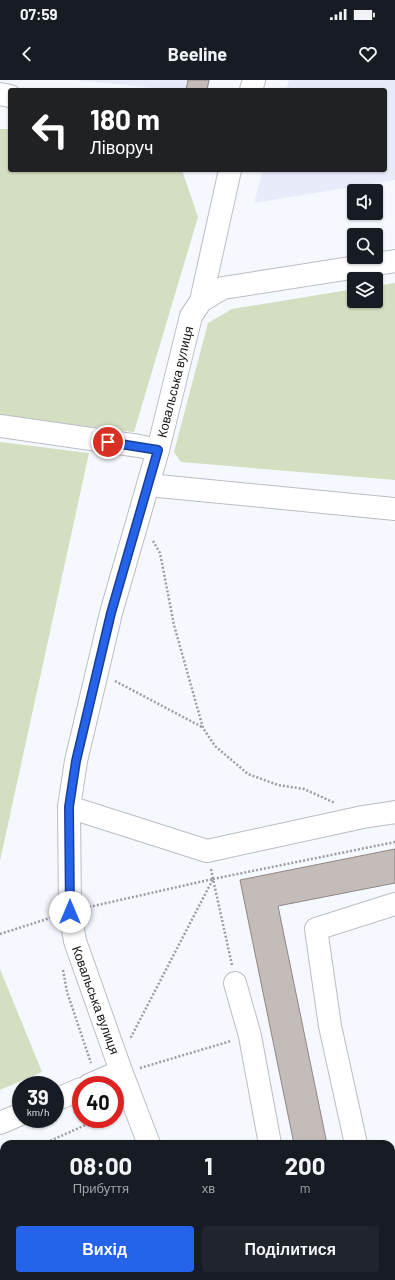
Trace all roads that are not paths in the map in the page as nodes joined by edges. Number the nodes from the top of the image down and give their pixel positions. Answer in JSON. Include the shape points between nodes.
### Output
{"nodes":[{"id":1,"x":230,"y":172,"type":"edge"},
{"id":2,"x":395,"y":261,"type":"edge"},
{"id":3,"x":201,"y":301,"type":"junction"},
{"id":4,"x":0,"y":426,"type":"edge"},
{"id":5,"x":158,"y":450,"type":"junction"},
{"id":6,"x":148,"y":485,"type":"junction"},
{"id":7,"x":395,"y":510,"type":"edge"},
{"id":8,"x":69,"y":807,"type":"junction"},
{"id":9,"x":395,"y":812,"type":"edge"},
{"id":10,"x":395,"y":904,"type":"edge"},
{"id":11,"x":235,"y":983,"type":"dead end"},
{"id":12,"x":133,"y":1067,"type":"junction"},
{"id":13,"x":112,"y":1076,"type":"edge"},
{"id":14,"x":12,"y":1118,"type":"edge"},
{"id":15,"x":0,"y":1123,"type":"edge"},
{"id":16,"x":148,"y":1140,"type":"edge"},
{"id":17,"x":269,"y":1140,"type":"edge"},
{"id":18,"x":355,"y":1140,"type":"edge"}],
"edges":[{"from":1,"to":3,"type":"street"},
{"from":2,"to":3,"type":"street","name":"Ковальська вулиця","via":[[223,288]]},
{"from":3,"to":5,"type":"street","name":"Ковальська вулиця","via":[[191,316]]},
{"from":4,"to":5,"type":"street"},
{"from":5,"to":6,"type":"street","name":"Ковальська вулиця"},
{"from":6,"to":7,"type":"street"},
{"from":6,"to":8,"type":"street","name":"Ковальська вулиця","via":[[111,613],[76,761]]},
{"from":8,"to":9,"type":"street","via":[[207,850]]},
{"from":8,"to":12,"type":"street","name":"Ковальська вулиця","via":[[70,912],[75,941]]},
{"from":10,"to":18,"type":"street","via":[[316,929],[330,1026]]},
{"from":11,"to":17,"type":"street","via":[[250,1036]]},
{"from":12,"to":13,"type":"street"},
{"from":12,"to":16,"type":"street","name":"Ковальська вулиця"},
{"from":14,"to":15,"type":"street"}]}
